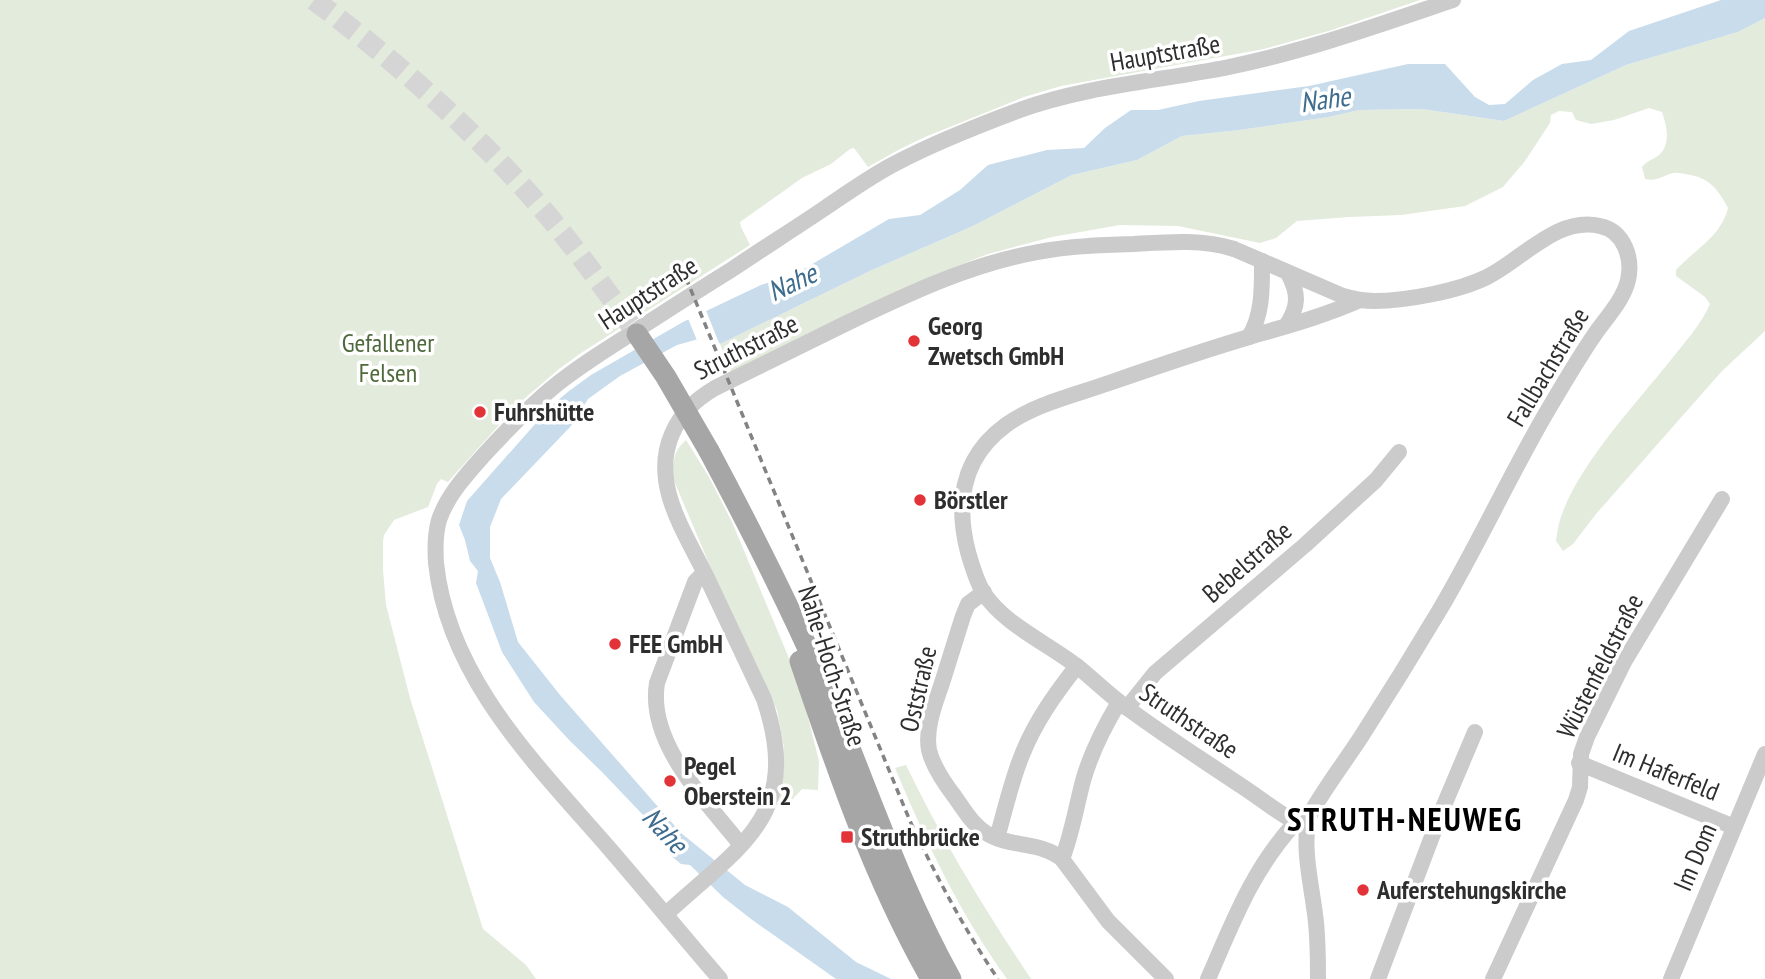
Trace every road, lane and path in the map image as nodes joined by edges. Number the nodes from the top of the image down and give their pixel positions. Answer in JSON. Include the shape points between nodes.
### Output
{"nodes":[{"id":1,"x":1453,"y":0,"type":"edge"},
{"id":2,"x":1262,"y":261,"type":"junction"},
{"id":3,"x":1288,"y":272,"type":"junction"},
{"id":4,"x":1360,"y":300,"type":"junction"},
{"id":5,"x":1286,"y":326,"type":"junction"},
{"id":6,"x":638,"y":334,"type":"tunnel mouth"},
{"id":7,"x":1249,"y":337,"type":"junction"},
{"id":8,"x":1399,"y":452,"type":"dead end"},
{"id":9,"x":1722,"y":499,"type":"dead end"},
{"id":10,"x":704,"y":573,"type":"junction"},
{"id":11,"x":774,"y":579,"type":"junction"},
{"id":12,"x":984,"y":592,"type":"junction"},
{"id":13,"x":1077,"y":666,"type":"junction"},
{"id":14,"x":1123,"y":705,"type":"junction"},
{"id":15,"x":1475,"y":732,"type":"dead end"},
{"id":16,"x":1765,"y":754,"type":"edge"},
{"id":17,"x":1579,"y":763,"type":"junction"},
{"id":18,"x":1301,"y":825,"type":"junction"},
{"id":19,"x":1734,"y":827,"type":"junction"},
{"id":20,"x":997,"y":838,"type":"junction"},
{"id":21,"x":738,"y":848,"type":"junction"},
{"id":22,"x":1062,"y":859,"type":"junction"},
{"id":23,"x":666,"y":914,"type":"junction"},
{"id":24,"x":720,"y":979,"type":"edge"},
{"id":25,"x":931,"y":979,"type":"edge"},
{"id":26,"x":951,"y":979,"type":"edge"},
{"id":27,"x":1166,"y":979,"type":"edge"},
{"id":28,"x":1208,"y":979,"type":"edge"},
{"id":29,"x":1318,"y":979,"type":"edge"},
{"id":30,"x":1378,"y":979,"type":"edge"},
{"id":31,"x":1493,"y":979,"type":"edge"},
{"id":32,"x":1671,"y":979,"type":"edge"}],
"edges":[{"from":1,"to":23,"type":"street","name":"Hauptstraße","via":[[1296,52],[1056,99],[928,147],[874,175],[585,363],[522,415],[473,467],[444,508],[435,538],[442,597],[465,659],[515,738]]},
{"from":2,"to":3,"type":"street","name":"Struthstraße"},
{"from":2,"to":7,"type":"street","via":[[1260,309]]},
{"from":2,"to":10,"type":"street","name":"Struthstraße","via":[[1217,244],[1194,242],[1068,247],[1010,258],[925,286],[715,388],[689,406],[678,421],[664,462],[668,496]]},
{"from":3,"to":4,"type":"street","name":"Fallbachstraße"},
{"from":3,"to":5,"type":"street","via":[[1297,298]]},
{"from":4,"to":5,"type":"street","name":"Struthstraße"},
{"from":4,"to":18,"type":"street","name":"Fallbachstraße","via":[[1391,300],[1474,283],[1548,237],[1577,225],[1604,226],[1616,233],[1629,254],[1623,293],[1545,415],[1441,608]]},
{"from":5,"to":7,"type":"street","name":"Struthstraße"},
{"from":6,"to":11,"type":"main road","bridge":true,"via":[[709,450]]},
{"from":7,"to":12,"type":"street","name":"Struthstraße","via":[[1050,404],[993,436],[973,462],[962,497],[965,541]]},
{"from":8,"to":14,"type":"street","name":"Bebelstraße","via":[[1376,480]]},
{"from":9,"to":17,"type":"street","name":"Wüstenfeldstraße","via":[[1624,662]]},
{"from":10,"to":21,"type":"street","name":"Struthstraße","via":[[764,699],[775,740],[772,797],[755,829]]},
{"from":10,"to":21,"type":"street","via":[[695,582],[654,697],[671,752]]},
{"from":11,"to":25,"type":"main road","name":"Nahe-Hoch-Straße","via":[[852,807],[891,902]]},
{"from":11,"to":26,"type":"main road","name":"Nahe-Hoch-Straße","via":[[822,681],[917,912]]},
{"from":12,"to":13,"type":"street","name":"Struthstraße","via":[[1009,619]]},
{"from":12,"to":20,"type":"street","name":"Oststraße","via":[[968,604],[963,616],[932,715],[928,743],[934,764],[953,796],[977,826]]},
{"from":13,"to":14,"type":"street","name":"Struthstraße"},
{"from":13,"to":20,"type":"street","via":[[1032,733]]},
{"from":14,"to":18,"type":"street","name":"Struthstraße"},
{"from":14,"to":22,"type":"street","name":"Bebelstraße","via":[[1101,734],[1091,757]]},
{"from":15,"to":30,"type":"street"},
{"from":16,"to":19,"type":"street","name":"Im Dom"},
{"from":17,"to":19,"type":"street","name":"Im Haferfeld"},
{"from":17,"to":31,"type":"street","name":"Wüstenfeldstraße","via":[[1576,800]]},
{"from":18,"to":28,"type":"street","via":[[1278,841],[1253,879]]},
{"from":18,"to":29,"type":"street","via":[[1318,947]]},
{"from":19,"to":32,"type":"street","name":"Im Dom"},
{"from":20,"to":22,"type":"street","name":"Oststraße","via":[[1048,850]]},
{"from":21,"to":23,"type":"street","name":"Struthstraße"},
{"from":22,"to":27,"type":"street","via":[[1108,921]]},
{"from":23,"to":24,"type":"street","name":"Hauptstraße"}]}
